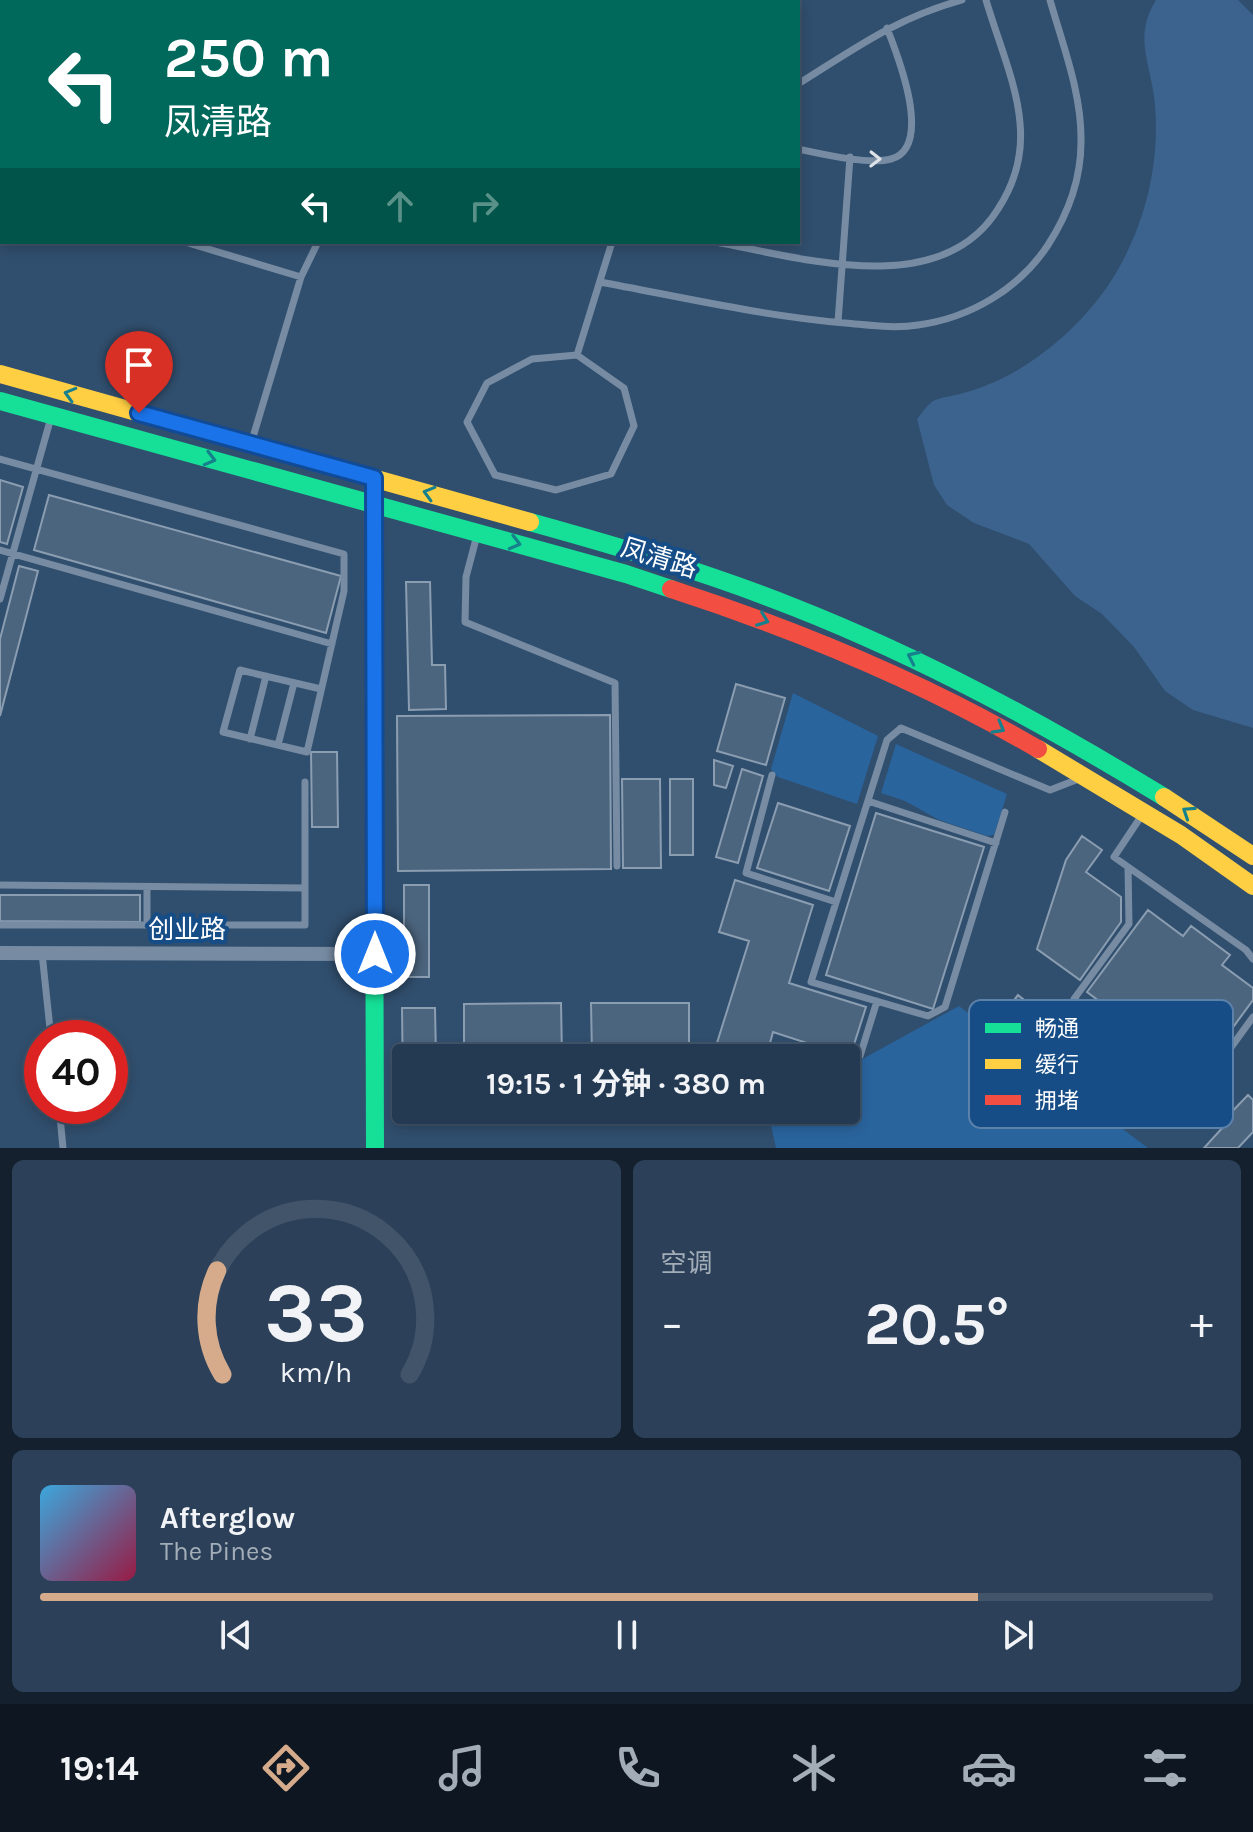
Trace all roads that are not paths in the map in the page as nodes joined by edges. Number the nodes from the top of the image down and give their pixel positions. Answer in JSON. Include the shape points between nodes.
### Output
{"nodes":[{"id":1,"x":962,"y":0,"type":"edge"},
{"id":2,"x":986,"y":0,"type":"edge"},
{"id":3,"x":1050,"y":0,"type":"edge"},
{"id":4,"x":887,"y":28,"type":"junction"},
{"id":5,"x":800,"y":83,"type":"edge"},
{"id":6,"x":800,"y":149,"type":"edge"},
{"id":7,"x":850,"y":157,"type":"junction"},
{"id":8,"x":192,"y":244,"type":"edge"},
{"id":9,"x":317,"y":244,"type":"edge"},
{"id":10,"x":611,"y":244,"type":"edge"},
{"id":11,"x":728,"y":244,"type":"edge"},
{"id":12,"x":842,"y":263,"type":"junction"},
{"id":13,"x":301,"y":277,"type":"junction"},
{"id":14,"x":600,"y":282,"type":"junction"},
{"id":15,"x":838,"y":322,"type":"junction"},
{"id":16,"x":577,"y":355,"type":"junction"},
{"id":17,"x":0,"y":374,"type":"edge"},
{"id":18,"x":0,"y":401,"type":"edge"},
{"id":19,"x":51,"y":415,"type":"junction"},
{"id":20,"x":250,"y":444,"type":"junction"},
{"id":21,"x":0,"y":459,"type":"edge"},
{"id":22,"x":243,"y":468,"type":"junction"},
{"id":23,"x":36,"y":469,"type":"junction"},
{"id":24,"x":374,"y":478,"type":"junction"},
{"id":25,"x":374,"y":504,"type":"junction"},
{"id":26,"x":478,"y":533,"type":"junction"},
{"id":27,"x":0,"y":550,"type":"edge"},
{"id":28,"x":13,"y":554,"type":"junction"},
{"id":29,"x":0,"y":599,"type":"edge"},
{"id":30,"x":332,"y":644,"type":"junction"},
{"id":31,"x":266,"y":676,"type":"junction"},
{"id":32,"x":294,"y":683,"type":"junction"},
{"id":33,"x":321,"y":689,"type":"junction"},
{"id":34,"x":250,"y":739,"type":"junction"},
{"id":35,"x":278,"y":745,"type":"junction"},
{"id":36,"x":772,"y":775,"type":"dead end"},
{"id":37,"x":1085,"y":777,"type":"junction"},
{"id":38,"x":305,"y":782,"type":"dead end"},
{"id":39,"x":868,"y":801,"type":"junction"},
{"id":40,"x":1005,"y":812,"type":"dead end"},
{"id":41,"x":1143,"y":812,"type":"junction"},
{"id":42,"x":996,"y":843,"type":"junction"},
{"id":43,"x":1253,"y":856,"type":"edge"},
{"id":44,"x":617,"y":866,"type":"dead end"},
{"id":45,"x":1128,"y":867,"type":"junction"},
{"id":46,"x":0,"y":885,"type":"edge"},
{"id":47,"x":1253,"y":886,"type":"edge"},
{"id":48,"x":147,"y":887,"type":"junction"},
{"id":49,"x":305,"y":888,"type":"junction"},
{"id":50,"x":836,"y":902,"type":"junction"},
{"id":51,"x":147,"y":924,"type":"junction"},
{"id":52,"x":0,"y":925,"type":"edge"},
{"id":53,"x":42,"y":952,"type":"junction"},
{"id":54,"x":0,"y":953,"type":"edge"},
{"id":55,"x":375,"y":954,"type":"junction"},
{"id":56,"x":1253,"y":959,"type":"edge"},
{"id":57,"x":1075,"y":1000,"type":"edge"},
{"id":58,"x":877,"y":1001,"type":"junction"},
{"id":59,"x":1253,"y":1017,"type":"edge"},
{"id":60,"x":49,"y":1020,"type":"edge"},
{"id":61,"x":1233,"y":1045,"type":"edge"},
{"id":62,"x":860,"y":1056,"type":"edge"},
{"id":63,"x":61,"y":1124,"type":"edge"},
{"id":64,"x":63,"y":1148,"type":"edge"},
{"id":65,"x":375,"y":1148,"type":"edge"}],
"edges":[{"from":1,"to":4,"type":"lane"},
{"from":2,"to":12,"type":"lane","via":[[1020,120],[1021,146],[1007,195],[977,235],[933,260],[896,266]]},
{"from":3,"to":15,"type":"lane","via":[[1077,98],[1081,143],[1071,201],[1059,229],[1022,276],[973,309],[916,326]]},
{"from":4,"to":5,"type":"lane"},
{"from":7,"to":4,"type":"lane","one_way":true,"via":[[893,158],[912,137],[905,84]]},
{"from":6,"to":7,"type":"lane"},
{"from":7,"to":12,"type":"lane"},
{"from":8,"to":13,"type":"lane"},
{"from":9,"to":13,"type":"lane"},
{"from":10,"to":14,"type":"lane"},
{"from":11,"to":12,"type":"lane"},
{"from":12,"to":15,"type":"lane"},
{"from":13,"to":20,"type":"lane"},
{"from":14,"to":15,"type":"lane"},
{"from":14,"to":16,"type":"lane"},
{"from":16,"to":16,"type":"lane","via":[[532,359],[487,383],[467,422],[495,475],[556,490],[611,474],[634,426],[624,388]]},
{"from":20,"to":17,"type":"main road","name":"凤清路","one_way":true},
{"from":18,"to":19,"type":"main road","name":"凤清路"},
{"from":19,"to":22,"type":"main road","name":"凤清路","one_way":true},
{"from":19,"to":23,"type":"lane"},
{"from":20,"to":22,"type":"lane"},
{"from":20,"to":24,"type":"main road","name":"凤清路"},
{"from":21,"to":23,"type":"lane"},
{"from":22,"to":25,"type":"main road","name":"凤清路"},
{"from":23,"to":28,"type":"lane"},
{"from":23,"to":30,"type":"lane","via":[[344,554],[344,591]]},
{"from":24,"to":25,"type":"main road"},
{"from":43,"to":24,"type":"main road","name":"凤清路","one_way":true,"via":[[1078,744],[886,644],[683,565]]},
{"from":25,"to":26,"type":"main road","name":"凤清路"},
{"from":25,"to":55,"type":"main road"},
{"from":26,"to":37,"type":"main road","name":"凤清路","one_way":true,"via":[[677,589],[765,621],[926,690]]},
{"from":26,"to":44,"type":"lane","via":[[466,577],[465,622],[615,683]]},
{"from":27,"to":28,"type":"lane"},
{"from":28,"to":29,"type":"lane"},
{"from":28,"to":30,"type":"lane"},
{"from":30,"to":33,"type":"lane"},
{"from":31,"to":32,"type":"lane"},
{"from":31,"to":34,"type":"lane"},
{"from":31,"to":34,"type":"lane","via":[[240,670],[223,732]]},
{"from":32,"to":33,"type":"lane"},
{"from":32,"to":35,"type":"lane"},
{"from":33,"to":35,"type":"lane","via":[[307,752]]},
{"from":34,"to":35,"type":"lane"},
{"from":36,"to":50,"type":"lane","via":[[746,873]]},
{"from":37,"to":39,"type":"lane","via":[[1050,790],[901,728],[887,740]]},
{"from":37,"to":41,"type":"main road","name":"凤清路"},
{"from":38,"to":49,"type":"lane"},
{"from":39,"to":42,"type":"lane"},
{"from":39,"to":50,"type":"lane"},
{"from":40,"to":42,"type":"lane"},
{"from":41,"to":45,"type":"lane","via":[[1114,857]]},
{"from":41,"to":47,"type":"main road","name":"凤清路"},
{"from":42,"to":58,"type":"lane","via":[[945,1007],[928,1016]]},
{"from":45,"to":56,"type":"lane"},
{"from":45,"to":57,"type":"lane","via":[[1129,924]]},
{"from":46,"to":48,"type":"lane"},
{"from":48,"to":49,"type":"lane"},
{"from":48,"to":51,"type":"lane"},
{"from":49,"to":51,"type":"lane","via":[[305,925]]},
{"from":50,"to":58,"type":"lane","via":[[811,982]]},
{"from":51,"to":52,"type":"lane"},
{"from":53,"to":54,"type":"street","name":"创业路"},
{"from":53,"to":55,"type":"street","name":"创业路"},
{"from":53,"to":60,"type":"lane"},
{"from":55,"to":65,"type":"main road"},
{"from":58,"to":62,"type":"lane"},
{"from":59,"to":61,"type":"lane"},
{"from":63,"to":64,"type":"lane"}]}
